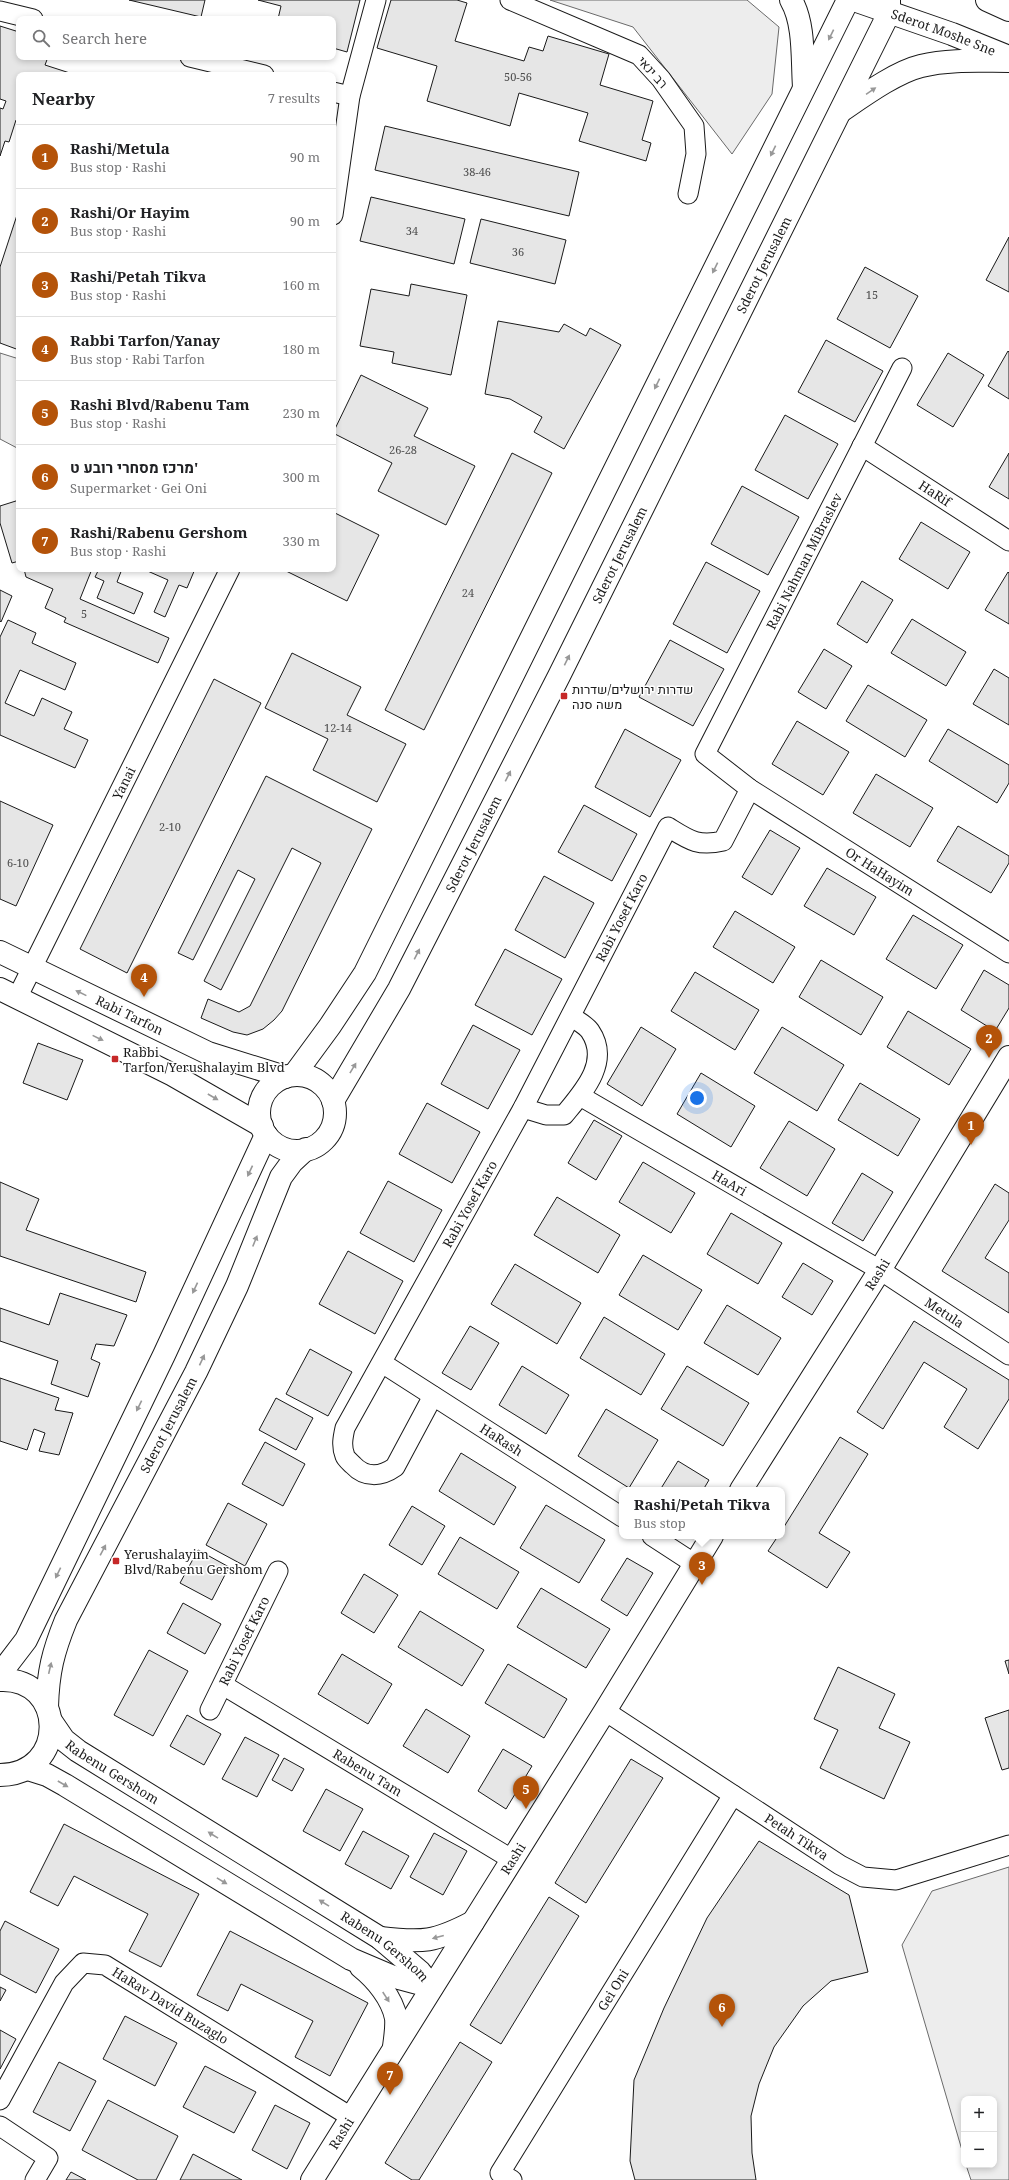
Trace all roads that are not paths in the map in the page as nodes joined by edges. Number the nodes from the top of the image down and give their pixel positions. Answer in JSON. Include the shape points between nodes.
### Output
{"nodes":[{"id":1,"x":376,"y":0,"type":"edge"},
{"id":2,"x":510,"y":0,"type":"edge"},
{"id":3,"x":791,"y":0,"type":"edge"},
{"id":4,"x":848,"y":0,"type":"edge"},
{"id":5,"x":854,"y":0,"type":"edge"},
{"id":6,"x":987,"y":0,"type":"edge"},
{"id":7,"x":889,"y":6,"type":"edge"},
{"id":8,"x":1009,"y":10,"type":"edge"},
{"id":9,"x":0,"y":11,"type":"edge"},
{"id":10,"x":21,"y":16,"type":"edge"},
{"id":11,"x":1009,"y":57,"type":"edge"},
{"id":12,"x":202,"y":60,"type":"edge"},
{"id":13,"x":1009,"y":61,"type":"edge"},
{"id":14,"x":252,"y":72,"type":"edge"},
{"id":15,"x":804,"y":88,"type":"junction"},
{"id":16,"x":342,"y":94,"type":"edge"},
{"id":17,"x":839,"y":113,"type":"junction"},
{"id":18,"x":336,"y":175,"type":"edge"},
{"id":19,"x":688,"y":194,"type":"dead end"},
{"id":20,"x":902,"y":368,"type":"dead end"},
{"id":21,"x":862,"y":446,"type":"junction"},
{"id":22,"x":1009,"y":541,"type":"edge"},
{"id":23,"x":229,"y":572,"type":"edge"},
{"id":24,"x":705,"y":754,"type":"joint"},
{"id":25,"x":750,"y":789,"type":"junction"},
{"id":26,"x":0,"y":952,"type":"edge"},
{"id":27,"x":1009,"y":953,"type":"edge"},
{"id":28,"x":32,"y":969,"type":"junction"},
{"id":29,"x":9,"y":993,"type":"edge"},
{"id":30,"x":570,"y":1016,"type":"junction"},
{"id":31,"x":1009,"y":1057,"type":"edge"},
{"id":32,"x":289,"y":1076,"type":"junction"},
{"id":33,"x":580,"y":1096,"type":"junction"},
{"id":34,"x":333,"y":1101,"type":"junction"},
{"id":35,"x":523,"y":1108,"type":"junction"},
{"id":36,"x":264,"y":1131,"type":"junction"},
{"id":37,"x":306,"y":1149,"type":"junction"},
{"id":38,"x":880,"y":1270,"type":"junction"},
{"id":39,"x":1009,"y":1355,"type":"edge"},
{"id":40,"x":382,"y":1363,"type":"junction"},
{"id":41,"x":434,"y":1396,"type":"junction"},
{"id":42,"x":743,"y":1487,"type":"edge"},
{"id":43,"x":619,"y":1515,"type":"edge"},
{"id":44,"x":657,"y":1539,"type":"edge"},
{"id":45,"x":710,"y":1539,"type":"edge"},
{"id":46,"x":695,"y":1564,"type":"junction"},
{"id":47,"x":278,"y":1571,"type":"dead end"},
{"id":48,"x":0,"y":1674,"type":"edge"},
{"id":49,"x":0,"y":1680,"type":"edge"},
{"id":50,"x":223,"y":1685,"type":"junction"},
{"id":51,"x":210,"y":1710,"type":"dead end"},
{"id":52,"x":605,"y":1711,"type":"junction"},
{"id":53,"x":49,"y":1714,"type":"junction"},
{"id":54,"x":28,"y":1769,"type":"junction"},
{"id":55,"x":0,"y":1775,"type":"edge"},
{"id":56,"x":733,"y":1795,"type":"junction"},
{"id":57,"x":1009,"y":1845,"type":"edge"},
{"id":58,"x":513,"y":1860,"type":"junction"},
{"id":59,"x":474,"y":1922,"type":"junction"},
{"id":60,"x":380,"y":1938,"type":"junction"},
{"id":61,"x":351,"y":1959,"type":"junction"},
{"id":62,"x":432,"y":1987,"type":"junction"},
{"id":63,"x":394,"y":2048,"type":"junction"},
{"id":64,"x":0,"y":2100,"type":"edge"},
{"id":65,"x":350,"y":2117,"type":"junction"},
{"id":66,"x":0,"y":2126,"type":"edge"},
{"id":67,"x":36,"y":2180,"type":"edge"},
{"id":68,"x":312,"y":2180,"type":"edge"},
{"id":69,"x":512,"y":2180,"type":"edge"}],
"edges":[{"from":1,"to":16,"type":"street"},
{"from":2,"to":19,"type":"street","name":"רב ינאי","via":[[639,55],[661,79],[694,126],[696,154]]},
{"from":3,"to":15,"type":"main road","via":[[795,6],[800,29]]},
{"from":4,"to":15,"type":"main road","one_way":true},
{"from":5,"to":7,"type":"main road","name":"Sderot Moshe Sne"},
{"from":6,"to":8,"type":"main road"},
{"from":7,"to":11,"type":"main road","name":"Sderot Moshe Sne"},
{"from":7,"to":17,"type":"main road","name":"Sderot Jerusalem"},
{"from":9,"to":10,"type":"street"},
{"from":12,"to":14,"type":"street"},
{"from":17,"to":13,"type":"main road","one_way":true,"via":[[876,87],[920,66],[965,61]]},
{"from":15,"to":32,"type":"main road","one_way":true,"via":[[365,973],[330,1026]]},
{"from":16,"to":18,"type":"street"},
{"from":34,"to":17,"type":"main road","name":"Sderot Jerusalem","one_way":true,"via":[[399,989],[552,690]]},
{"from":20,"to":21,"type":"street","name":"Rabi Nahman MiBraslev"},
{"from":21,"to":22,"type":"street","name":"HaRif"},
{"from":21,"to":24,"type":"street","name":"Rabi Nahman MiBraslev"},
{"from":23,"to":28,"type":"street","name":"Yanai"},
{"from":24,"to":25,"type":"street","name":"Or HaHayim"},
{"from":25,"to":27,"type":"street","name":"Or HaHayim"},
{"from":25,"to":30,"type":"street","name":"Rabi Yosef Karo","via":[[723,841],[708,845],[690,840],[668,827]]},
{"from":26,"to":28,"type":"main road","name":"Rabi Tarfon"},
{"from":28,"to":29,"type":"street","name":"Yanai"},
{"from":32,"to":28,"type":"main road","name":"Rabi Tarfon","one_way":true,"via":[[208,1053]]},
{"from":29,"to":36,"type":"main road","one_way":true,"via":[[173,1075]]},
{"from":30,"to":33,"type":"street","via":[[589,1030],[599,1047],[594,1076]]},
{"from":30,"to":35,"type":"street","name":"Rabi Yosef Karo"},
{"from":31,"to":38,"type":"main road","name":"Rashi"},
{"from":32,"to":34,"type":"main road","via":[[314,1079],[322,1084]]},
{"from":32,"to":36,"type":"main road","via":[[268,1087],[263,1096],[260,1106]]},
{"from":33,"to":35,"type":"street","via":[[564,1115],[546,1115]]},
{"from":33,"to":38,"type":"street","name":"HaAri"},
{"from":34,"to":37,"type":"main road","via":[[332,1127],[321,1141]]},
{"from":35,"to":40,"type":"street","name":"Rabi Yosef Karo"},
{"from":36,"to":37,"type":"main road","via":[[274,1143],[284,1148]]},
{"from":36,"to":48,"type":"main road","one_way":true,"via":[[164,1355],[26,1640]]},
{"from":53,"to":37,"type":"main road","name":"Sderot Jerusalem","one_way":true,"via":[[48,1675],[54,1649],[66,1620],[196,1372],[237,1286],[281,1177]]},
{"from":38,"to":39,"type":"street","name":"Metula"},
{"from":38,"to":42,"type":"main road","name":"Rashi"},
{"from":40,"to":41,"type":"street","name":"HaRash"},
{"from":40,"to":41,"type":"street","name":"Rabi Yosef Karo","via":[[345,1428],[342,1442],[345,1456],[360,1473],[377,1475],[387,1473],[395,1467]]},
{"from":41,"to":43,"type":"street","name":"HaRash"},
{"from":44,"to":46,"type":"street"},
{"from":45,"to":46,"type":"main road","name":"Rashi"},
{"from":46,"to":52,"type":"main road","name":"Rashi"},
{"from":47,"to":50,"type":"street","name":"Rabi Yosef Karo"},
{"from":49,"to":53,"type":"main road","name":"Rabenu Gershom","via":[[20,1682],[31,1688],[40,1696]]},
{"from":50,"to":51,"type":"street","name":"Rabi Yosef Karo"},
{"from":50,"to":58,"type":"street","name":"Rabenu Tam"},
{"from":52,"to":56,"type":"street","name":"Petah Tikva"},
{"from":52,"to":58,"type":"main road","name":"Rashi"},
{"from":53,"to":54,"type":"main road","name":"Sderot Jerusalem","via":[[51,1732],[44,1754]]},
{"from":60,"to":53,"type":"main road","name":"Rabenu Gershom","one_way":true,"via":[[78,1751],[64,1740]]},
{"from":54,"to":55,"type":"main road","via":[[10,1775]]},
{"from":54,"to":61,"type":"main road","name":"Rabenu Gershom","one_way":true,"via":[[48,1775]]},
{"from":56,"to":57,"type":"street","name":"Petah Tikva","via":[[840,1865],[863,1877],[896,1880]]},
{"from":56,"to":69,"type":"street","name":"Gei Oni","via":[[500,2173]]},
{"from":58,"to":59,"type":"main road","name":"Rashi"},
{"from":59,"to":60,"type":"main road","one_way":true,"via":[[448,1935],[423,1942]]},
{"from":59,"to":62,"type":"main road","name":"Rashi"},
{"from":60,"to":62,"type":"main road","name":"Rabenu Gershom","via":[[420,1972]]},
{"from":61,"to":62,"type":"main road","name":"Rabenu Gershom","via":[[391,1976]]},
{"from":61,"to":63,"type":"main road","one_way":true,"via":[[374,1977],[391,2004],[396,2019]]},
{"from":62,"to":63,"type":"main road","name":"Rashi"},
{"from":63,"to":65,"type":"main road","name":"Rashi"},
{"from":64,"to":65,"type":"street","name":"HaRav David Buzaglo","via":[[64,1983],[83,1963],[105,1965]]},
{"from":65,"to":68,"type":"main road","name":"Rashi"},
{"from":66,"to":67,"type":"street","via":[[48,2158]]}]}
